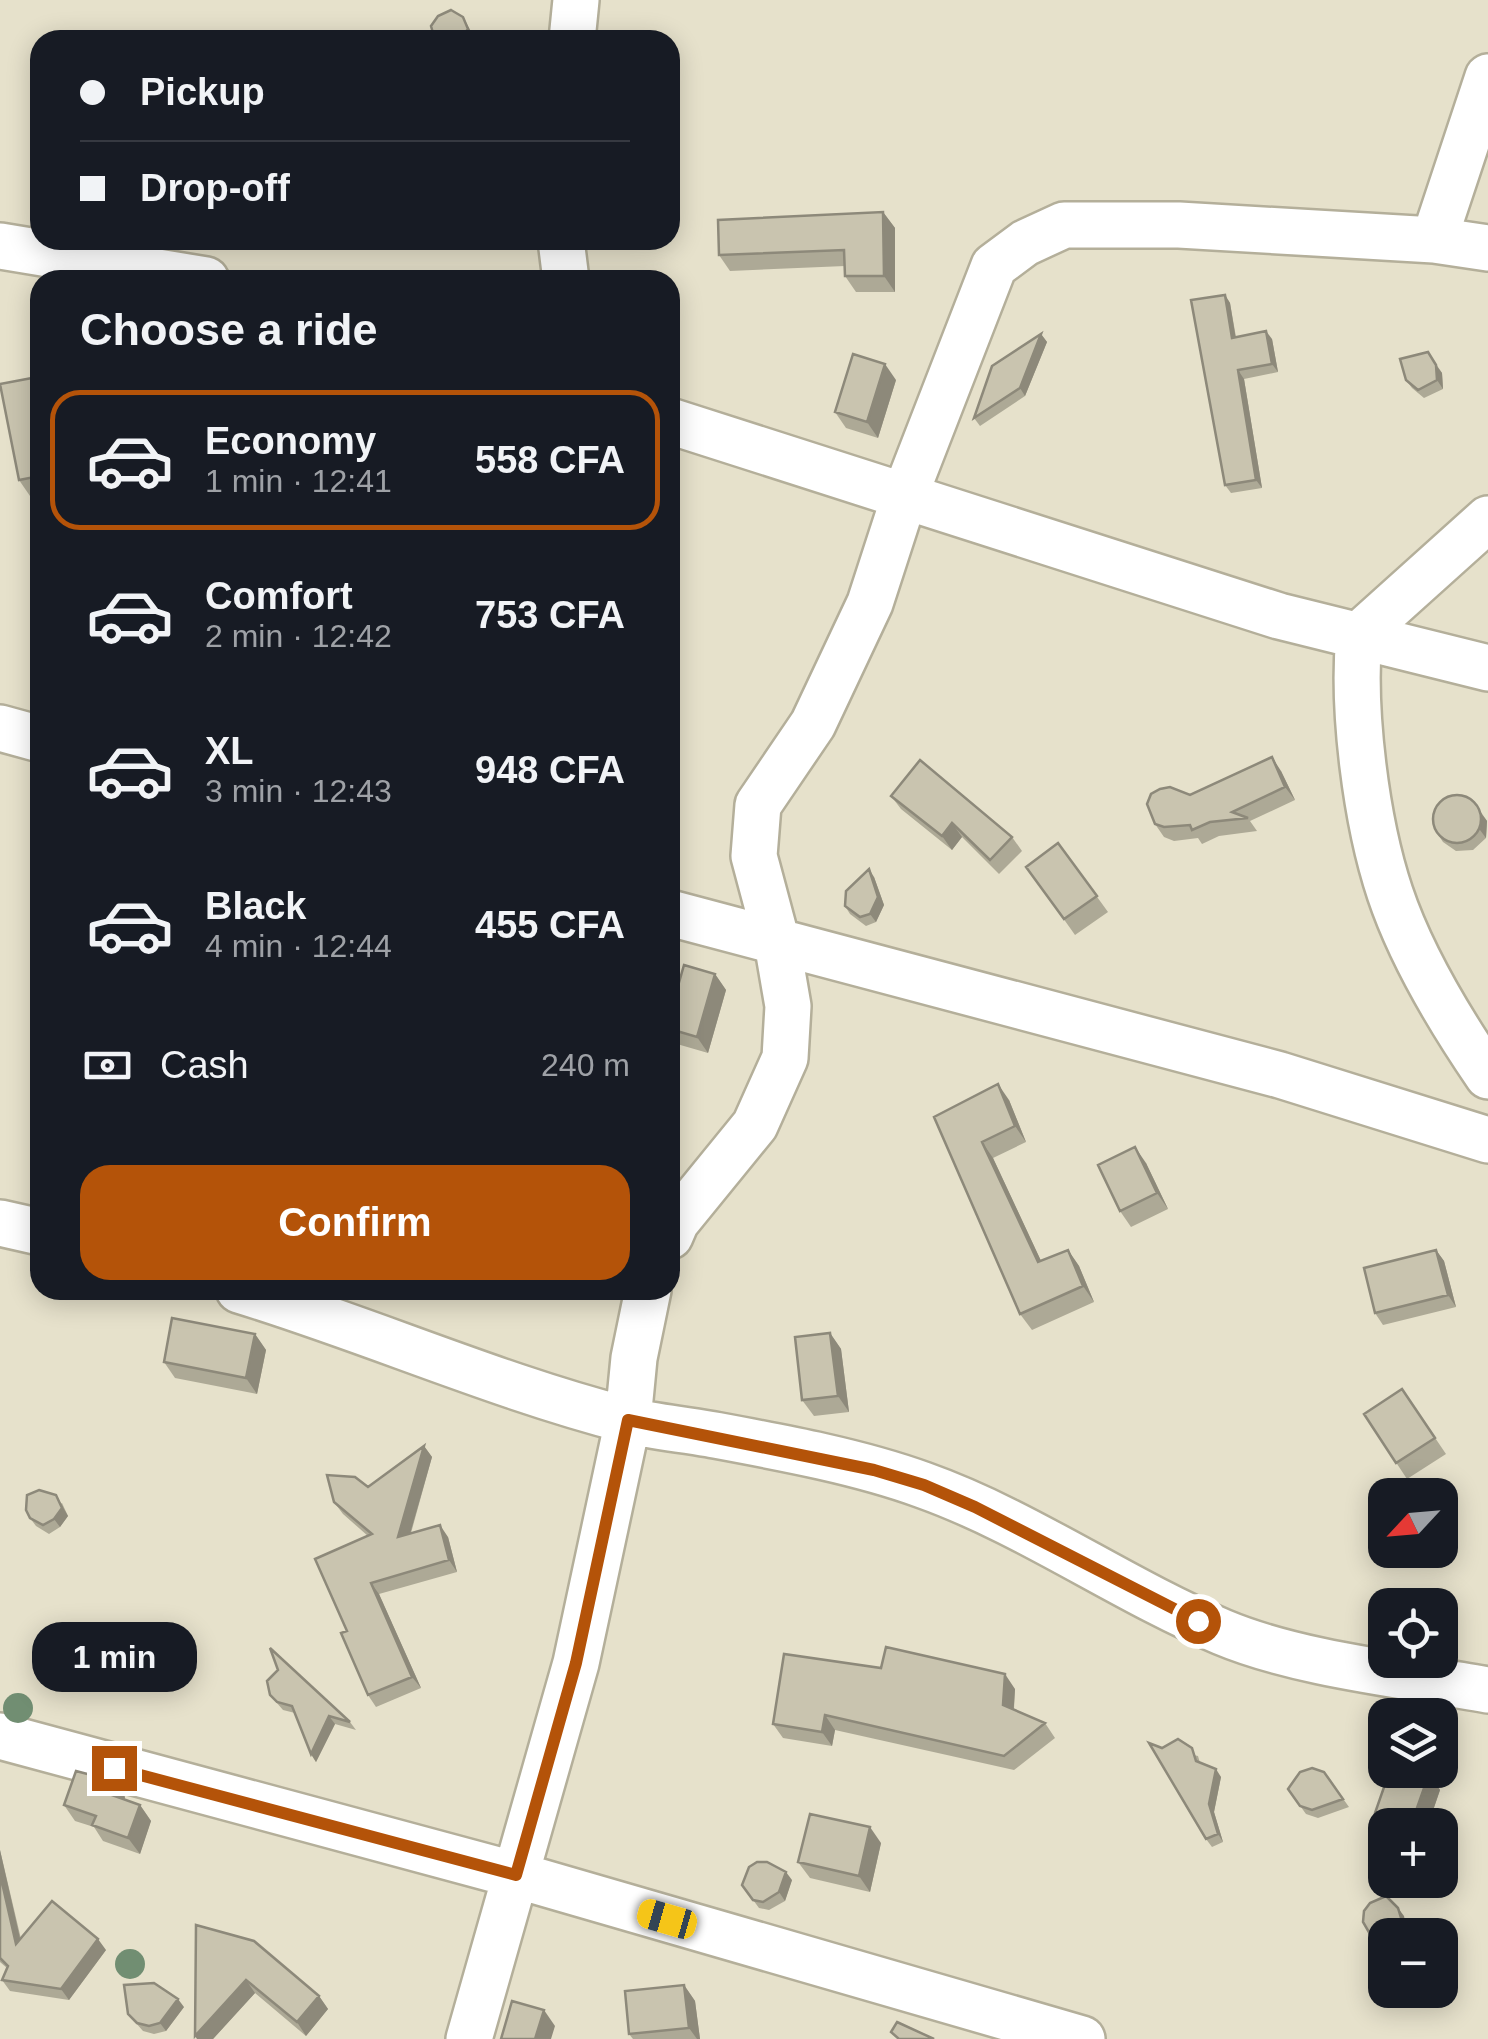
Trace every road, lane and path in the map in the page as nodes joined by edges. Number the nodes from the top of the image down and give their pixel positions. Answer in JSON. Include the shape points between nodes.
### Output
{"nodes":[{"id":1,"x":576,"y":0,"type":"edge"},
{"id":2,"x":573,"y":30,"type":"edge"},
{"id":3,"x":1488,"y":77,"type":"edge"},
{"id":4,"x":1434,"y":240,"type":"junction"},
{"id":5,"x":0,"y":246,"type":"edge"},
{"id":6,"x":1488,"y":248,"type":"edge"},
{"id":7,"x":145,"y":270,"type":"edge"},
{"id":8,"x":680,"y":424,"type":"edge"},
{"id":9,"x":905,"y":495,"type":"junction"},
{"id":10,"x":1488,"y":518,"type":"edge"},
{"id":11,"x":1359,"y":635,"type":"junction"},
{"id":12,"x":1488,"y":668,"type":"edge"},
{"id":13,"x":0,"y":728,"type":"edge"},
{"id":14,"x":30,"y":736,"type":"edge"},
{"id":15,"x":680,"y":916,"type":"edge"},
{"id":16,"x":776,"y":942,"type":"junction"},
{"id":17,"x":1488,"y":1076,"type":"edge"},
{"id":18,"x":1488,"y":1140,"type":"edge"},
{"id":19,"x":680,"y":1217,"type":"edge"},
{"id":20,"x":0,"y":1222,"type":"edge"},
{"id":21,"x":30,"y":1230,"type":"edge"},
{"id":22,"x":272,"y":1300,"type":"edge"},
{"id":23,"x":646,"y":1300,"type":"edge"},
{"id":24,"x":628,"y":1420,"type":"junction"},
{"id":25,"x":1488,"y":1690,"type":"edge"},
{"id":26,"x":0,"y":1736,"type":"edge"},
{"id":27,"x":516,"y":1875,"type":"junction"},
{"id":28,"x":469,"y":2039,"type":"edge"},
{"id":29,"x":1082,"y":2039,"type":"edge"}],
"edges":[{"from":1,"to":2,"type":"street"},
{"from":3,"to":4,"type":"street"},
{"from":4,"to":6,"type":"street"},
{"from":4,"to":9,"type":"street","via":[[1064,225],[1025,243],[994,266]]},
{"from":5,"to":7,"type":"street"},
{"from":8,"to":9,"type":"street"},
{"from":9,"to":11,"type":"street","via":[[1279,616]]},
{"from":9,"to":16,"type":"street","via":[[870,603],[813,724],[758,805],[754,856]]},
{"from":10,"to":11,"type":"street"},
{"from":11,"to":12,"type":"street"},
{"from":11,"to":17,"type":"street","via":[[1365,772],[1390,894],[1447,1013]]},
{"from":13,"to":14,"type":"street"},
{"from":15,"to":16,"type":"street"},
{"from":16,"to":18,"type":"street","via":[[1280,1075]]},
{"from":16,"to":19,"type":"street","via":[[788,1006],[785,1058],[755,1125]]},
{"from":20,"to":21,"type":"street"},
{"from":22,"to":24,"type":"street"},
{"from":23,"to":24,"type":"street"},
{"from":24,"to":25,"type":"street","via":[[924,1485],[1224,1634],[1284,1652]]},
{"from":24,"to":27,"type":"street","via":[[576,1663]]},
{"from":26,"to":27,"type":"street"},
{"from":27,"to":28,"type":"street"},
{"from":27,"to":29,"type":"street"}]}
